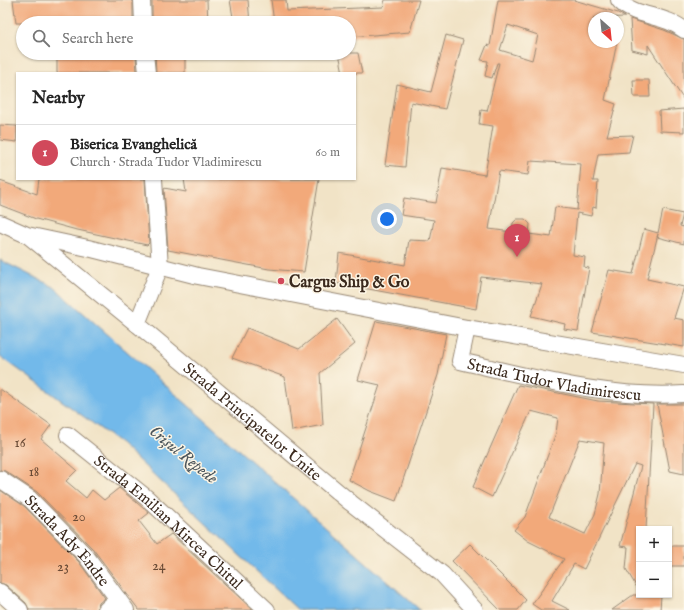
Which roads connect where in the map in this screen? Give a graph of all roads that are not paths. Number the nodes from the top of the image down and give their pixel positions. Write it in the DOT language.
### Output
graph roads {
  1 [pos="142,0"];
  2 [pos="619,0"];
  3 [pos="143,16"];
  4 [pos="684,30"];
  5 [pos="146,60"];
  6 [pos="147,72"];
  7 [pos="154,180"];
  8 [pos="0,223"];
  9 [pos="27,235"];
  10 [pos="160,267"];
  11 [pos="137,324"];
  12 [pos="467,328"];
  13 [pos="684,365"];
  14 [pos="684,394"];
  15 [pos="68,436"];
  16 [pos="0,479"];
  17 [pos="0,592"];
  18 [pos="117,606"];
  19 [pos="20,610"];
  20 [pos="268,610"];
  21 [pos="475,610"];
  1 -- 3 [label="street"];
  2 -- 4 [label="street"];
  5 -- 6 [label="street"];
  7 -- 10 [label="street"];
  8 -- 9 [label="street"];
  9 -- 10 [label="street"];
  9 -- 11 [label="street, Strada Principatelor Unite"];
  10 -- 11 [label="street"];
  10 -- 12 [label="street"];
  11 -- 21 [label="street, Strada Principatelor Unite"];
  12 -- 13 [label="street"];
  12 -- 14 [label="street, Strada Tudor Vladimirescu"];
  15 -- 20 [label="street, Strada Emilian Mircea Chitul"];
  16 -- 18 [label="street, Strada Ady Endre"];
  17 -- 19 [label="street"];
}
